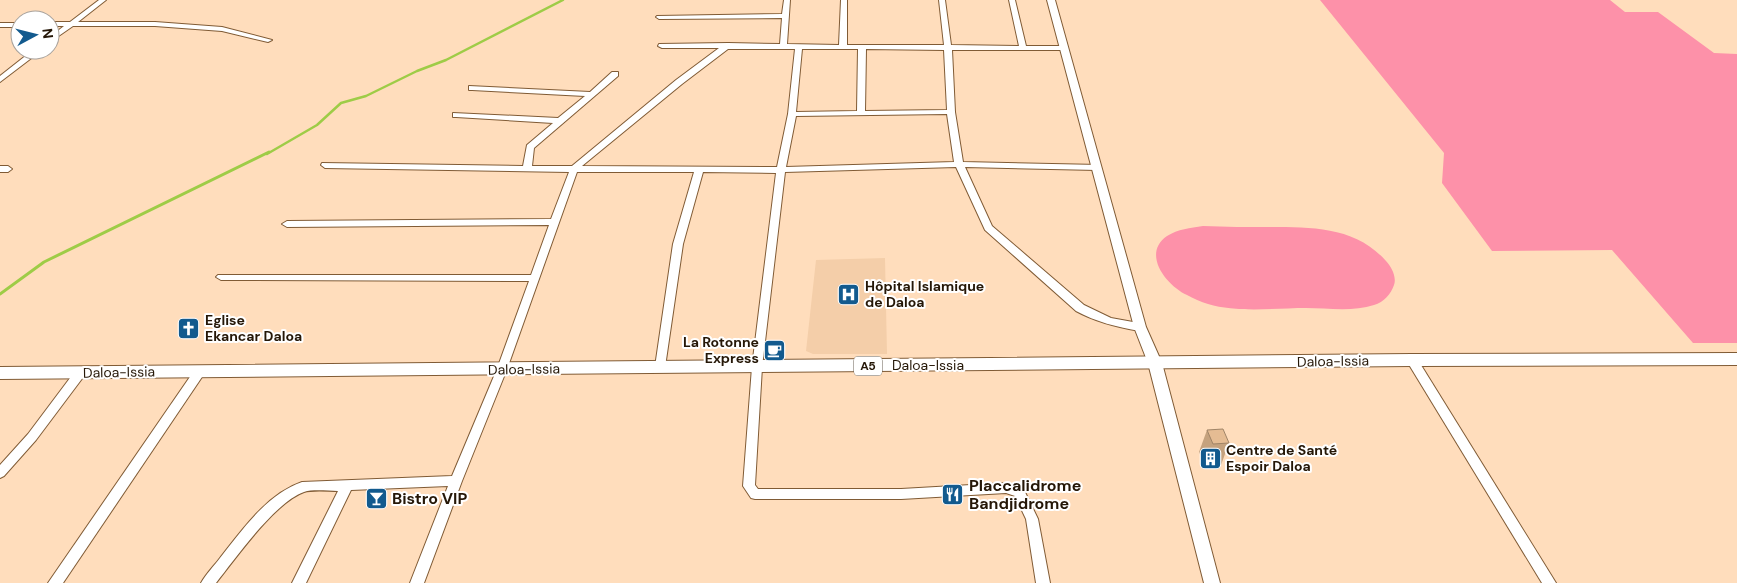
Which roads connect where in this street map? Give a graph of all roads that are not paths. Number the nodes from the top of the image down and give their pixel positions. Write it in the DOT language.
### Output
graph roads {
  1 [pos="103,0"];
  2 [pos="787,0"];
  3 [pos="844,0"];
  4 [pos="942,0"];
  5 [pos="1012,0"];
  6 [pos="1051,0"];
  7 [pos="786,16"];
  8 [pos="659,17"];
  9 [pos="60,24"];
  10 [pos="71,24"];
  11 [pos="60,32"];
  12 [pos="268,40"];
  13 [pos="728,45"];
  14 [pos="662,46"];
  15 [pos="783,46"];
  16 [pos="799,46"];
  17 [pos="844,46"];
  18 [pos="862,46"];
  19 [pos="948,47"];
  20 [pos="1023,47"];
  21 [pos="1064,48"];
  22 [pos="25,60"];
  23 [pos="615,74"];
  24 [pos="0,80"];
  25 [pos="472,88"];
  26 [pos="591,94"];
  27 [pos="861,112"];
  28 [pos="951,112"];
  29 [pos="792,114"];
  30 [pos="456,115"];
  31 [pos="560,121"];
  32 [pos="959,164"];
  33 [pos="324,165"];
  34 [pos="527,168"];
  35 [pos="1097,168"];
  36 [pos="574,169"];
  37 [pos="781,170"];
  38 [pos="700,171"];
  39 [pos="554,222"];
  40 [pos="287,224"];
  41 [pos="221,277"];
  42 [pos="535,278"];
  43 [pos="1140,327"];
  44 [pos="1737,359"];
  45 [pos="1412,360"];
  46 [pos="1155,363"];
  47 [pos="660,367"];
  48 [pos="757,367"];
  49 [pos="502,369"];
  50 [pos="200,371"];
  51 [pos="0,373"];
  52 [pos="80,373"];
  53 [pos="0,474"];
  54 [pos="456,481"];
  55 [pos="348,484"];
  56 [pos="55,583"];
  57 [pos="208,583"];
  58 [pos="299,583"];
  59 [pos="417,583"];
  60 [pos="1043,583"];
  61 [pos="1212,583"];
  62 [pos="1549,583"];
  1 -- 10 [label="street"];
  2 -- 7 [label="street"];
  3 -- 17 [label="street"];
  4 -- 19 [label="street"];
  5 -- 20 [label="street"];
  6 -- 21 [label="street"];
  7 -- 8 [label="street"];
  7 -- 15 [label="street"];
  9 -- 10 [label="street"];
  10 -- 11 [label="street"];
  10 -- 12 [label="street"];
  13 -- 14 [label="street"];
  13 -- 15 [label="street"];
  13 -- 36 [label="street"];
  15 -- 16 [label="street"];
  16 -- 17 [label="street"];
  16 -- 29 [label="street"];
  17 -- 18 [label="street"];
  18 -- 19 [label="street"];
  18 -- 27 [label="street"];
  19 -- 20 [label="street"];
  19 -- 28 [label="street"];
  20 -- 21 [label="street"];
  21 -- 35 [label="street"];
  22 -- 24 [label="street"];
  23 -- 26 [label="street"];
  25 -- 26 [label="street"];
  26 -- 31 [label="street"];
  27 -- 28 [label="street"];
  27 -- 29 [label="street"];
  28 -- 32 [label="street"];
  29 -- 37 [label="street"];
  30 -- 31 [label="street"];
  31 -- 34 [label="street"];
  32 -- 35 [label="street"];
  32 -- 37 [label="street"];
  32 -- 43 [label="street"];
  33 -- 34 [label="street"];
  34 -- 36 [label="street"];
  35 -- 43 [label="street"];
  36 -- 38 [label="street"];
  36 -- 39 [label="street"];
  37 -- 38 [label="street"];
  37 -- 48 [label="street"];
  38 -- 47 [label="street"];
  39 -- 40 [label="street"];
  39 -- 42 [label="street"];
  41 -- 42 [label="street"];
  42 -- 49 [label="street"];
  43 -- 46 [label="street"];
  44 -- 45 [label="main road, Daloa-Issia / A5"];
  45 -- 46 [label="main road, Daloa-Issia / A5"];
  45 -- 62 [label="street"];
  46 -- 48 [label="main road, Daloa-Issia / A5"];
  46 -- 61 [label="street"];
  47 -- 48 [label="main road, Daloa-Issia / A5"];
  47 -- 49 [label="main road, Daloa-Issia / A5"];
  48 -- 60 [label="street"];
  49 -- 50 [label="main road, Daloa-Issia / A5"];
  49 -- 54 [label="street"];
  50 -- 52 [label="main road, Daloa-Issia / A5"];
  50 -- 56 [label="street"];
  51 -- 52 [label="main road, Daloa-Issia / A5"];
  52 -- 53 [label="street"];
  54 -- 55 [label="street"];
  54 -- 59 [label="street"];
  55 -- 57 [label="street"];
  55 -- 58 [label="street"];
}
